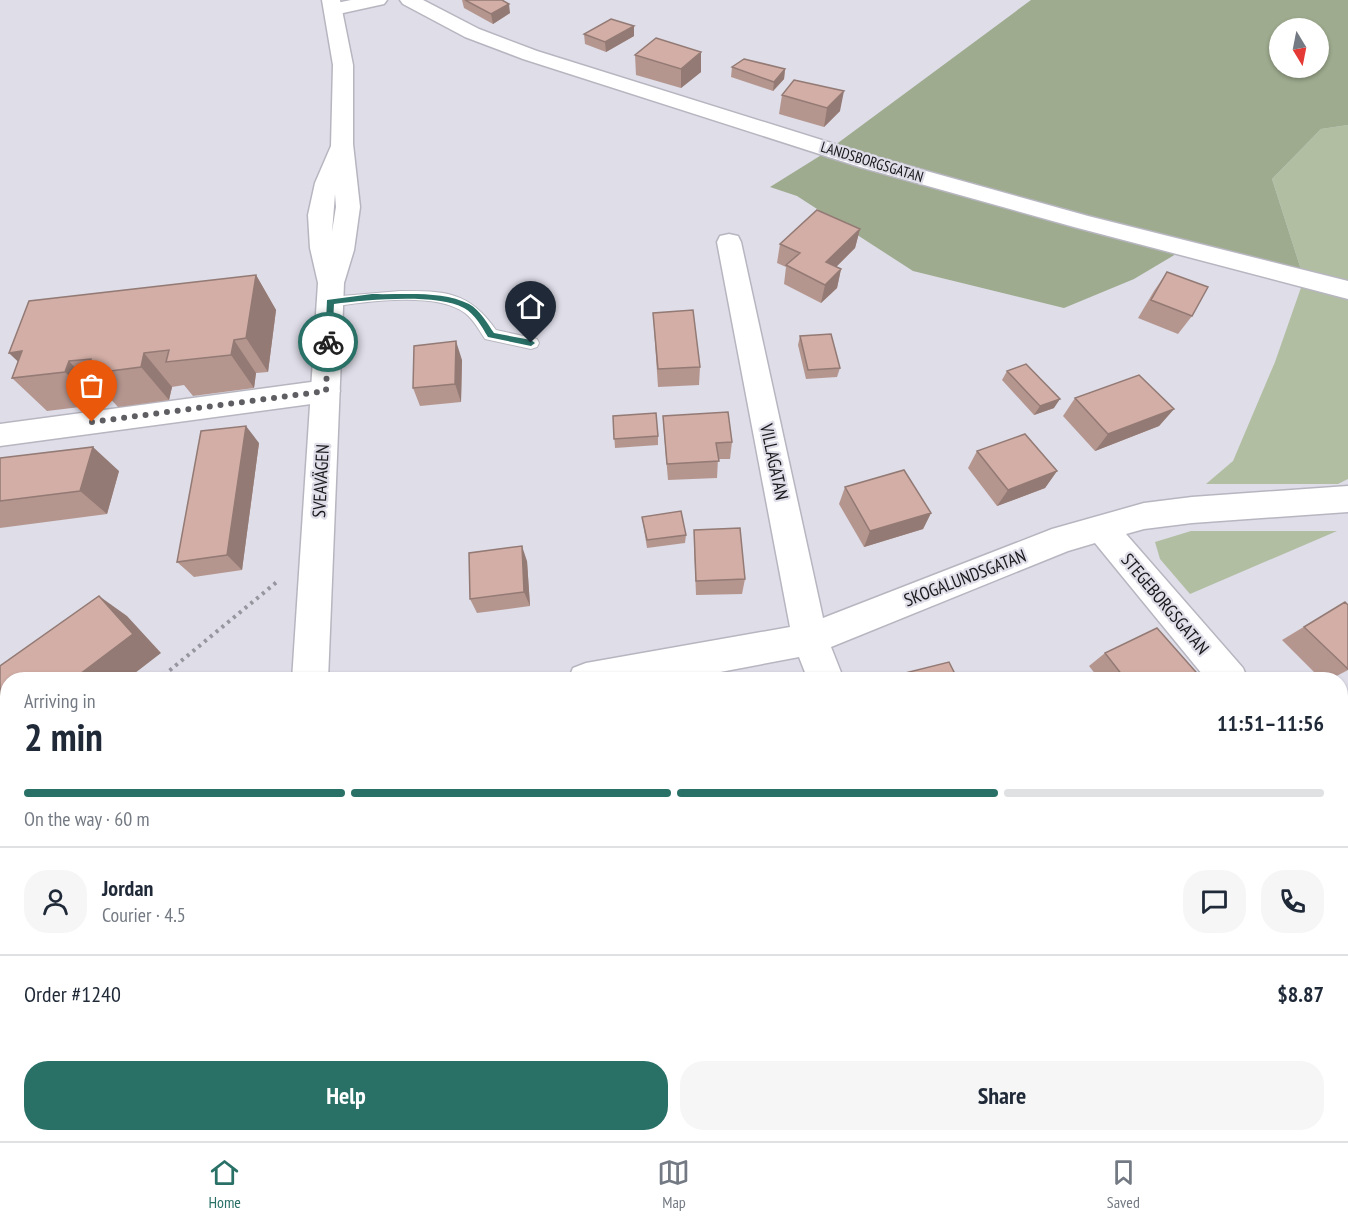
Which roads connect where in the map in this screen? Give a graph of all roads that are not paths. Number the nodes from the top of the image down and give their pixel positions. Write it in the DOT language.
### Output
graph roads {
  1 [pos="378,0"];
  2 [pos="409,0"];
  3 [pos="333,5"];
  4 [pos="729,242"];
  5 [pos="1348,291"];
  6 [pos="330,292"];
  7 [pos="531,343"];
  8 [pos="326,391"];
  9 [pos="0,435"];
  10 [pos="1348,500"];
  11 [pos="1101,528"];
  12 [pos="810,639"];
  13 [pos="310,672"];
  14 [pos="630,672"];
  15 [pos="823,672"];
  16 [pos="1223,672"];
  1 -- 3 [label="street"];
  2 -- 5 [label="street, LANDSBORGSGATAN"];
  3 -- 6 [label="street, SVEAVÄGEN"];
  4 -- 12 [label="street, VILLAGATAN"];
  6 -- 7 [label="lane"];
  6 -- 8 [label="street, SVEAVÄGEN"];
  8 -- 9 [label="street"];
  8 -- 13 [label="street, SVEAVÄGEN"];
  10 -- 11 [label="street, SKOGALUNDSGATAN"];
  11 -- 12 [label="street, SKOGALUNDSGATAN"];
  11 -- 16 [label="street, STEGEBORGSGATAN"];
  12 -- 14 [label="street, SKOGALUNDSGATAN"];
  12 -- 15 [label="street, VILLAGATAN"];
}
